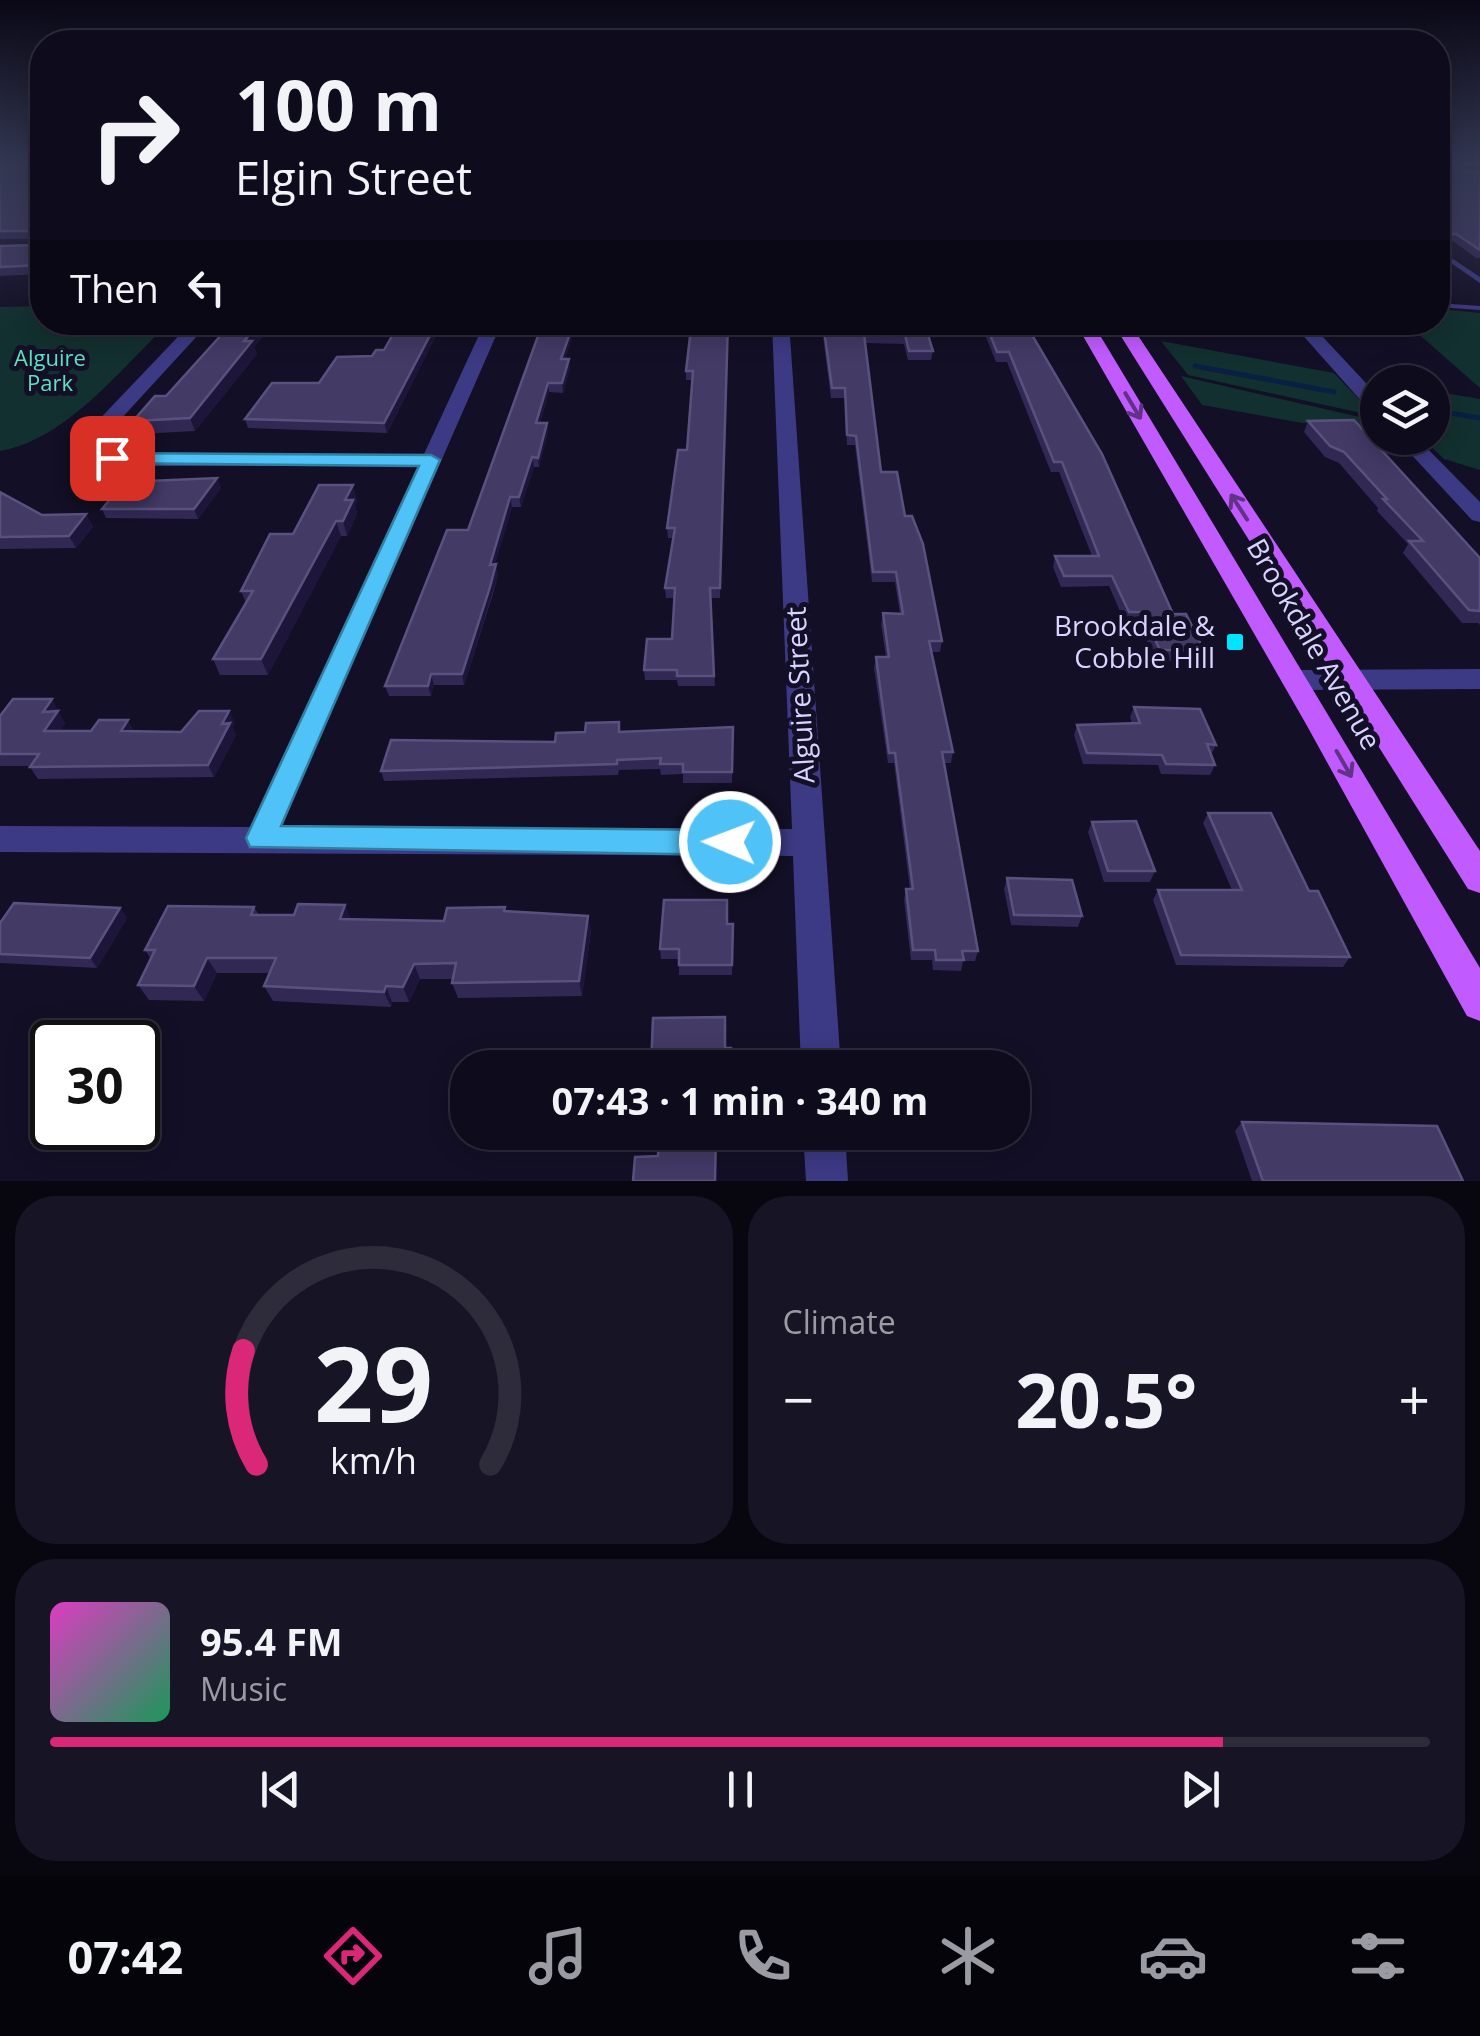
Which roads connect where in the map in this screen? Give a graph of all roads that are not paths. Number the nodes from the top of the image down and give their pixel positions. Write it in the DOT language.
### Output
graph roads {
  1 [pos="1450,260"];
  2 [pos="1480,282"];
  3 [pos="1450,306"];
  4 [pos="1480,308"];
  5 [pos="190,335"];
  6 [pos="488,335"];
  7 [pos="781,335"];
  8 [pos="1091,335"];
  9 [pos="1128,335"];
  10 [pos="1311,335"];
  11 [pos="1360,388"];
  12 [pos="1422,455"];
  13 [pos="431,460"];
  14 [pos="1480,516"];
  15 [pos="1350,677"];
  16 [pos="1480,679"];
  17 [pos="1295,680"];
  18 [pos="260,838"];
  19 [pos="0,840"];
  20 [pos="808,843"];
  21 [pos="1480,880"];
  22 [pos="1480,1003"];
  23 [pos="819,1050"];
  24 [pos="825,1150"];
  25 [pos="827,1181"];
  1 -- 2 [label="lane"];
  3 -- 4 [label="lane"];
  5 -- 13 [label="street"];
  6 -- 13 [label="street"];
  7 -- 20 [label="street, Alguire Street"];
  8 -- 17 [label="main road, Brookdale Avenue, one-way"];
  15 -- 9 [label="main road, Brookdale Avenue, one-way"];
  10 -- 11 [label="street"];
  12 -- 14 [label="street"];
  13 -- 18 [label="street"];
  15 -- 16 [label="street"];
  15 -- 17 [label="street"];
  15 -- 21 [label="main road, Brookdale Avenue"];
  17 -- 22 [label="main road, Brookdale Avenue, one-way"];
  18 -- 19 [label="street"];
  18 -- 20 [label="street"];
  20 -- 23 [label="street, Alguire Street"];
  24 -- 25 [label="street"];
}
